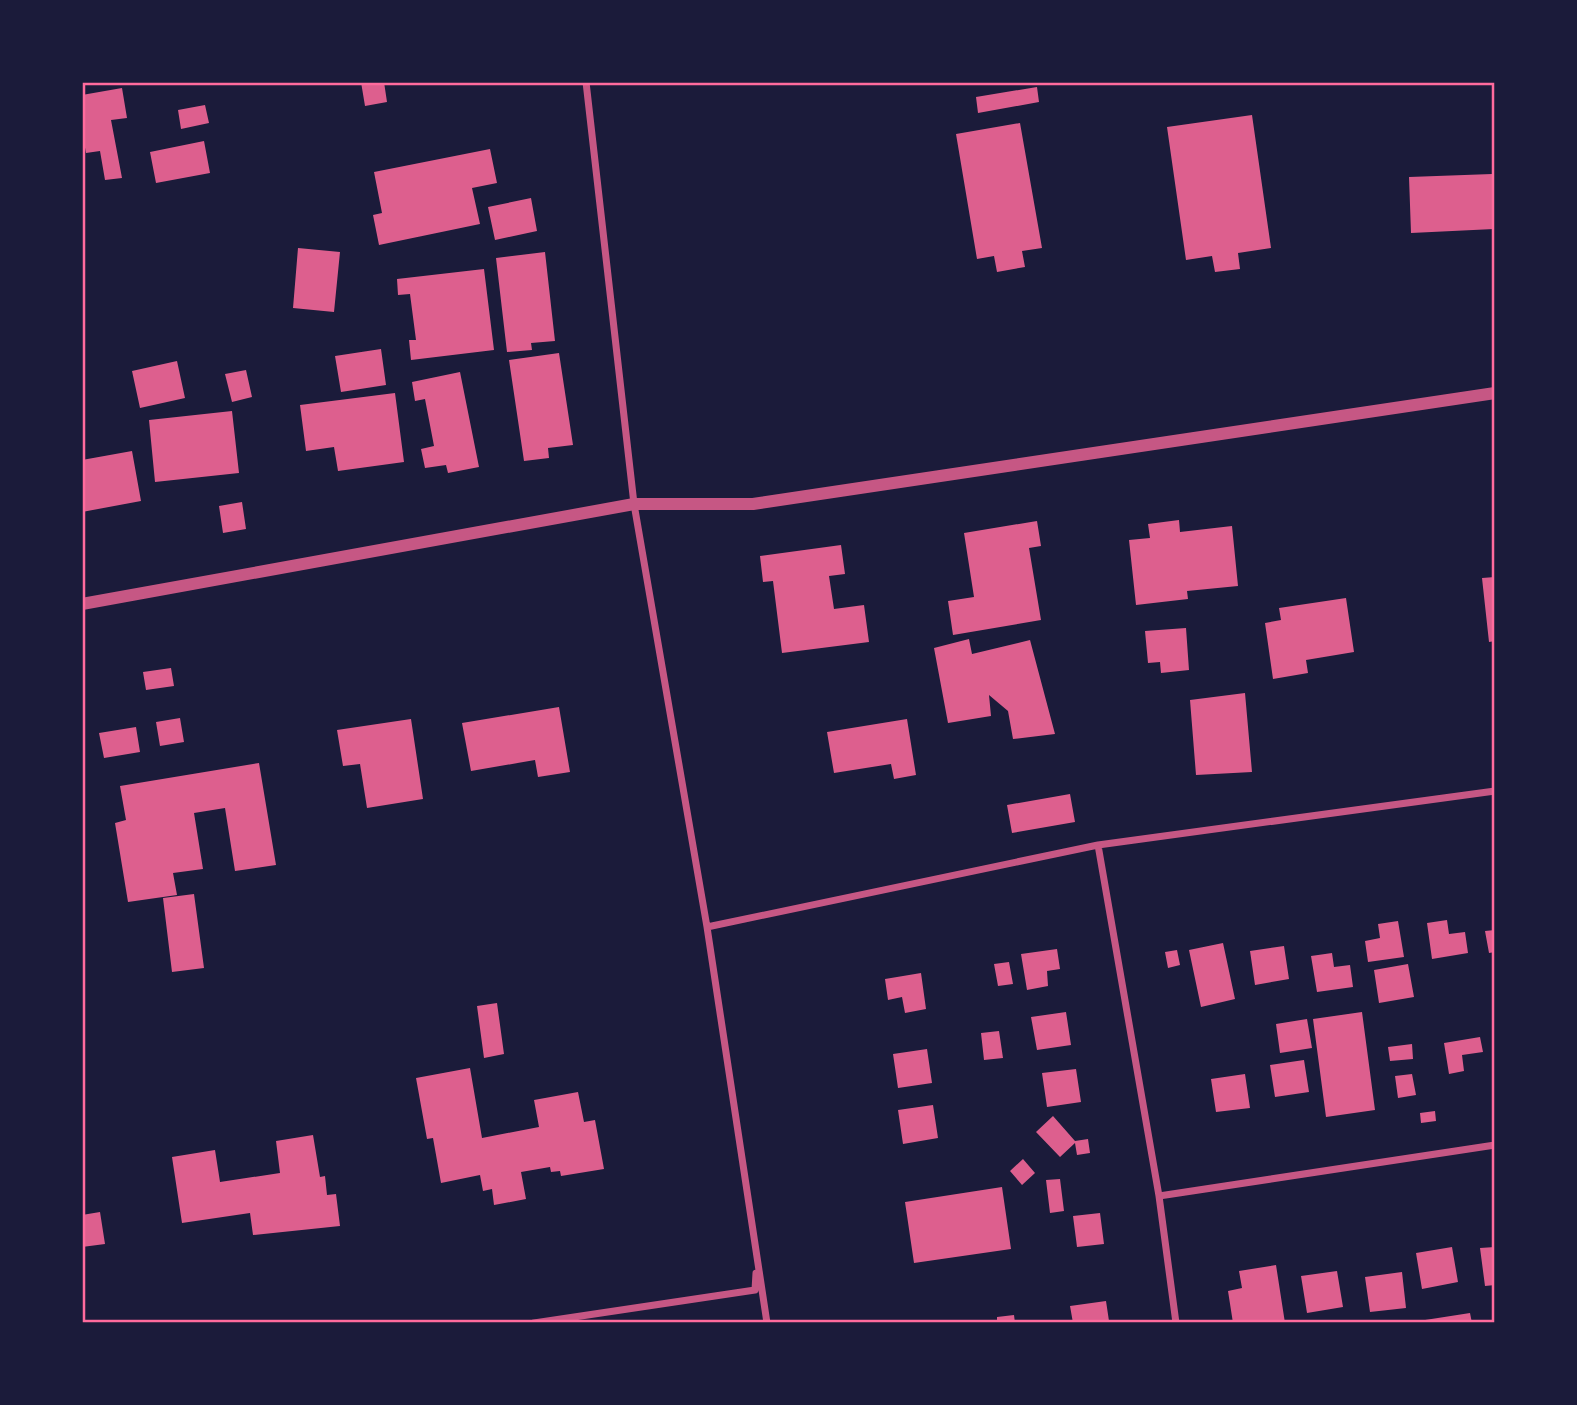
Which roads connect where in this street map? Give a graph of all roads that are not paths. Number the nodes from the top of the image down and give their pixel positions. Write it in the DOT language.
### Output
graph roads {
  1 [pos="586,82"];
  2 [pos="1495,393"];
  3 [pos="634,504"];
  4 [pos="82,604"];
  5 [pos="1495,791"];
  6 [pos="1098,845"];
  7 [pos="707,927"];
  8 [pos="1495,1145"];
  9 [pos="1159,1196"];
  10 [pos="756,1258"];
  11 [pos="534,1323"];
  12 [pos="767,1323"];
  13 [pos="1176,1323"];
  1 -- 3 [label="street"];
  2 -- 3 [label="street"];
  3 -- 4 [label="street"];
  3 -- 7 [label="street"];
  5 -- 6 [label="street"];
  6 -- 7 [label="street"];
  6 -- 9 [label="street"];
  7 -- 10 [label="street"];
  8 -- 9 [label="street"];
  9 -- 13 [label="street"];
  10 -- 11 [label="street"];
  10 -- 12 [label="street"];
}
